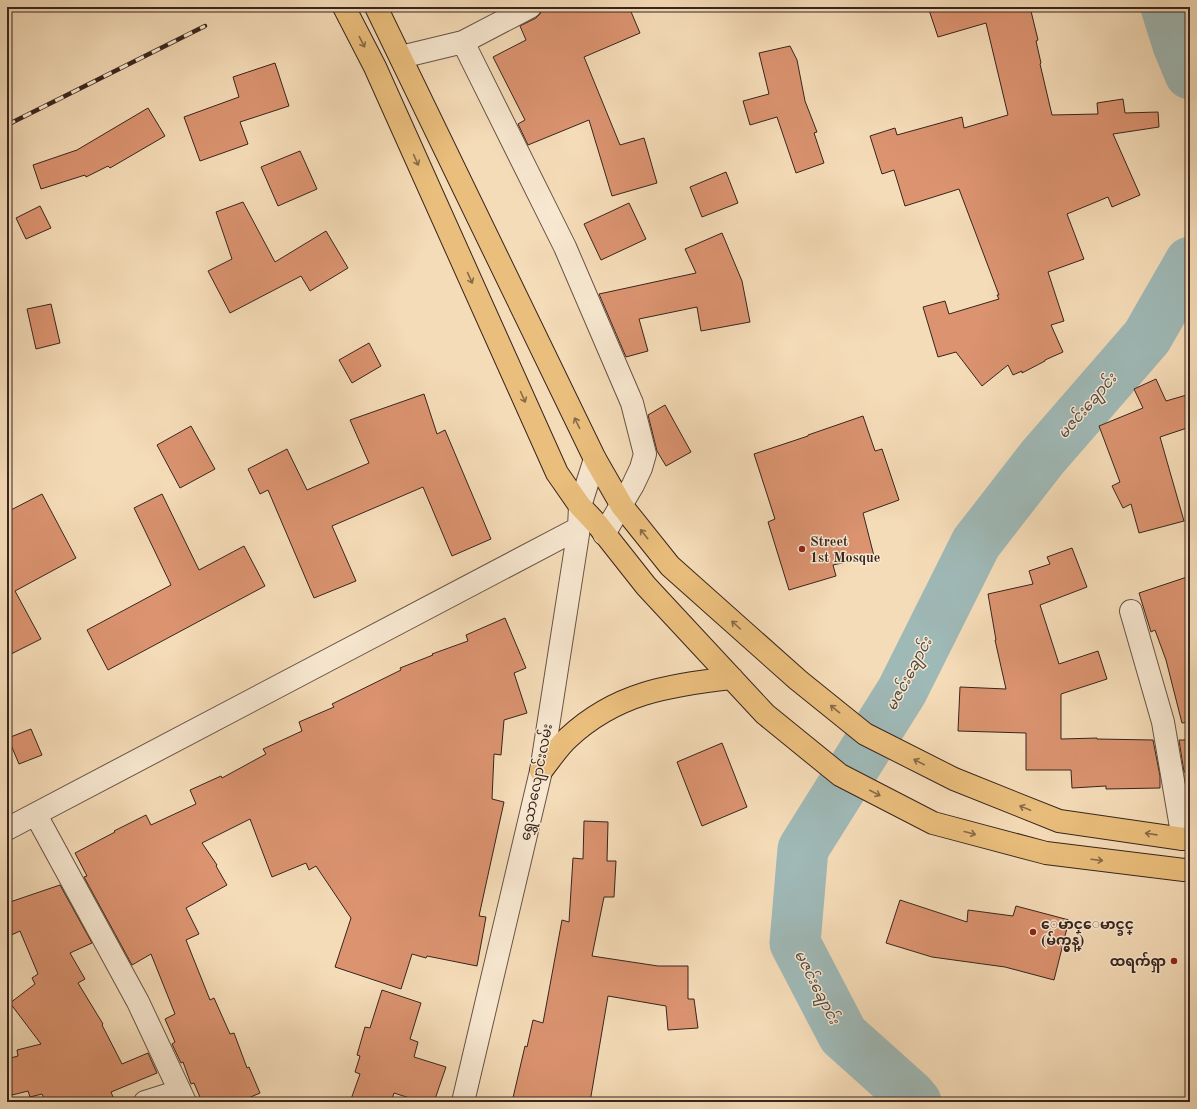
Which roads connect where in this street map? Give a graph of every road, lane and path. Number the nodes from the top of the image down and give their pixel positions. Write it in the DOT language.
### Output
graph roads {
  1 [pos="344,7"];
  2 [pos="376,7"];
  3 [pos="530,7"];
  4 [pos="463,42"];
  5 [pos="401,57"];
  6 [pos="595,459"];
  7 [pos="580,506"];
  8 [pos="622,506"];
  9 [pos="579,528"];
  10 [pos="604,534"];
  11 [pos="1131,612"];
  12 [pos="732,678"];
  13 [pos="541,771"];
  14 [pos="36,815"];
  15 [pos="7,829"];
  16 [pos="1187,838"];
  17 [pos="1190,869"];
  18 [pos="183,1096"];
  19 [pos="145,1102"];
  20 [pos="463,1102"];
  1 -- 7 [label="highway, one-way"];
  2 -- 5 [label="highway"];
  3 -- 4 [label="street"];
  4 -- 5 [label="street"];
  4 -- 8 [label="street"];
  6 -- 5 [label="highway, one-way"];
  6 -- 7 [label="street, ရွှေသာလျောင်းလမ်း"];
  6 -- 8 [label="highway"];
  7 -- 9 [label="street, ရွှေသာလျောင်းလမ်း"];
  7 -- 10 [label="highway"];
  8 -- 10 [label="street"];
  16 -- 8 [label="highway, one-way"];
  9 -- 13 [label="street, ရွှေသာလျောင်းလမ်း"];
  9 -- 14 [label="street"];
  10 -- 12 [label="highway"];
  11 -- 16 [label="street"];
  12 -- 13 [label="highway"];
  12 -- 17 [label="highway, one-way"];
  13 -- 20 [label="street, ရွှေသာလျောင်းလမ်း"];
  14 -- 15 [label="street"];
  14 -- 18 [label="street"];
  18 -- 19 [label="street"];
}
